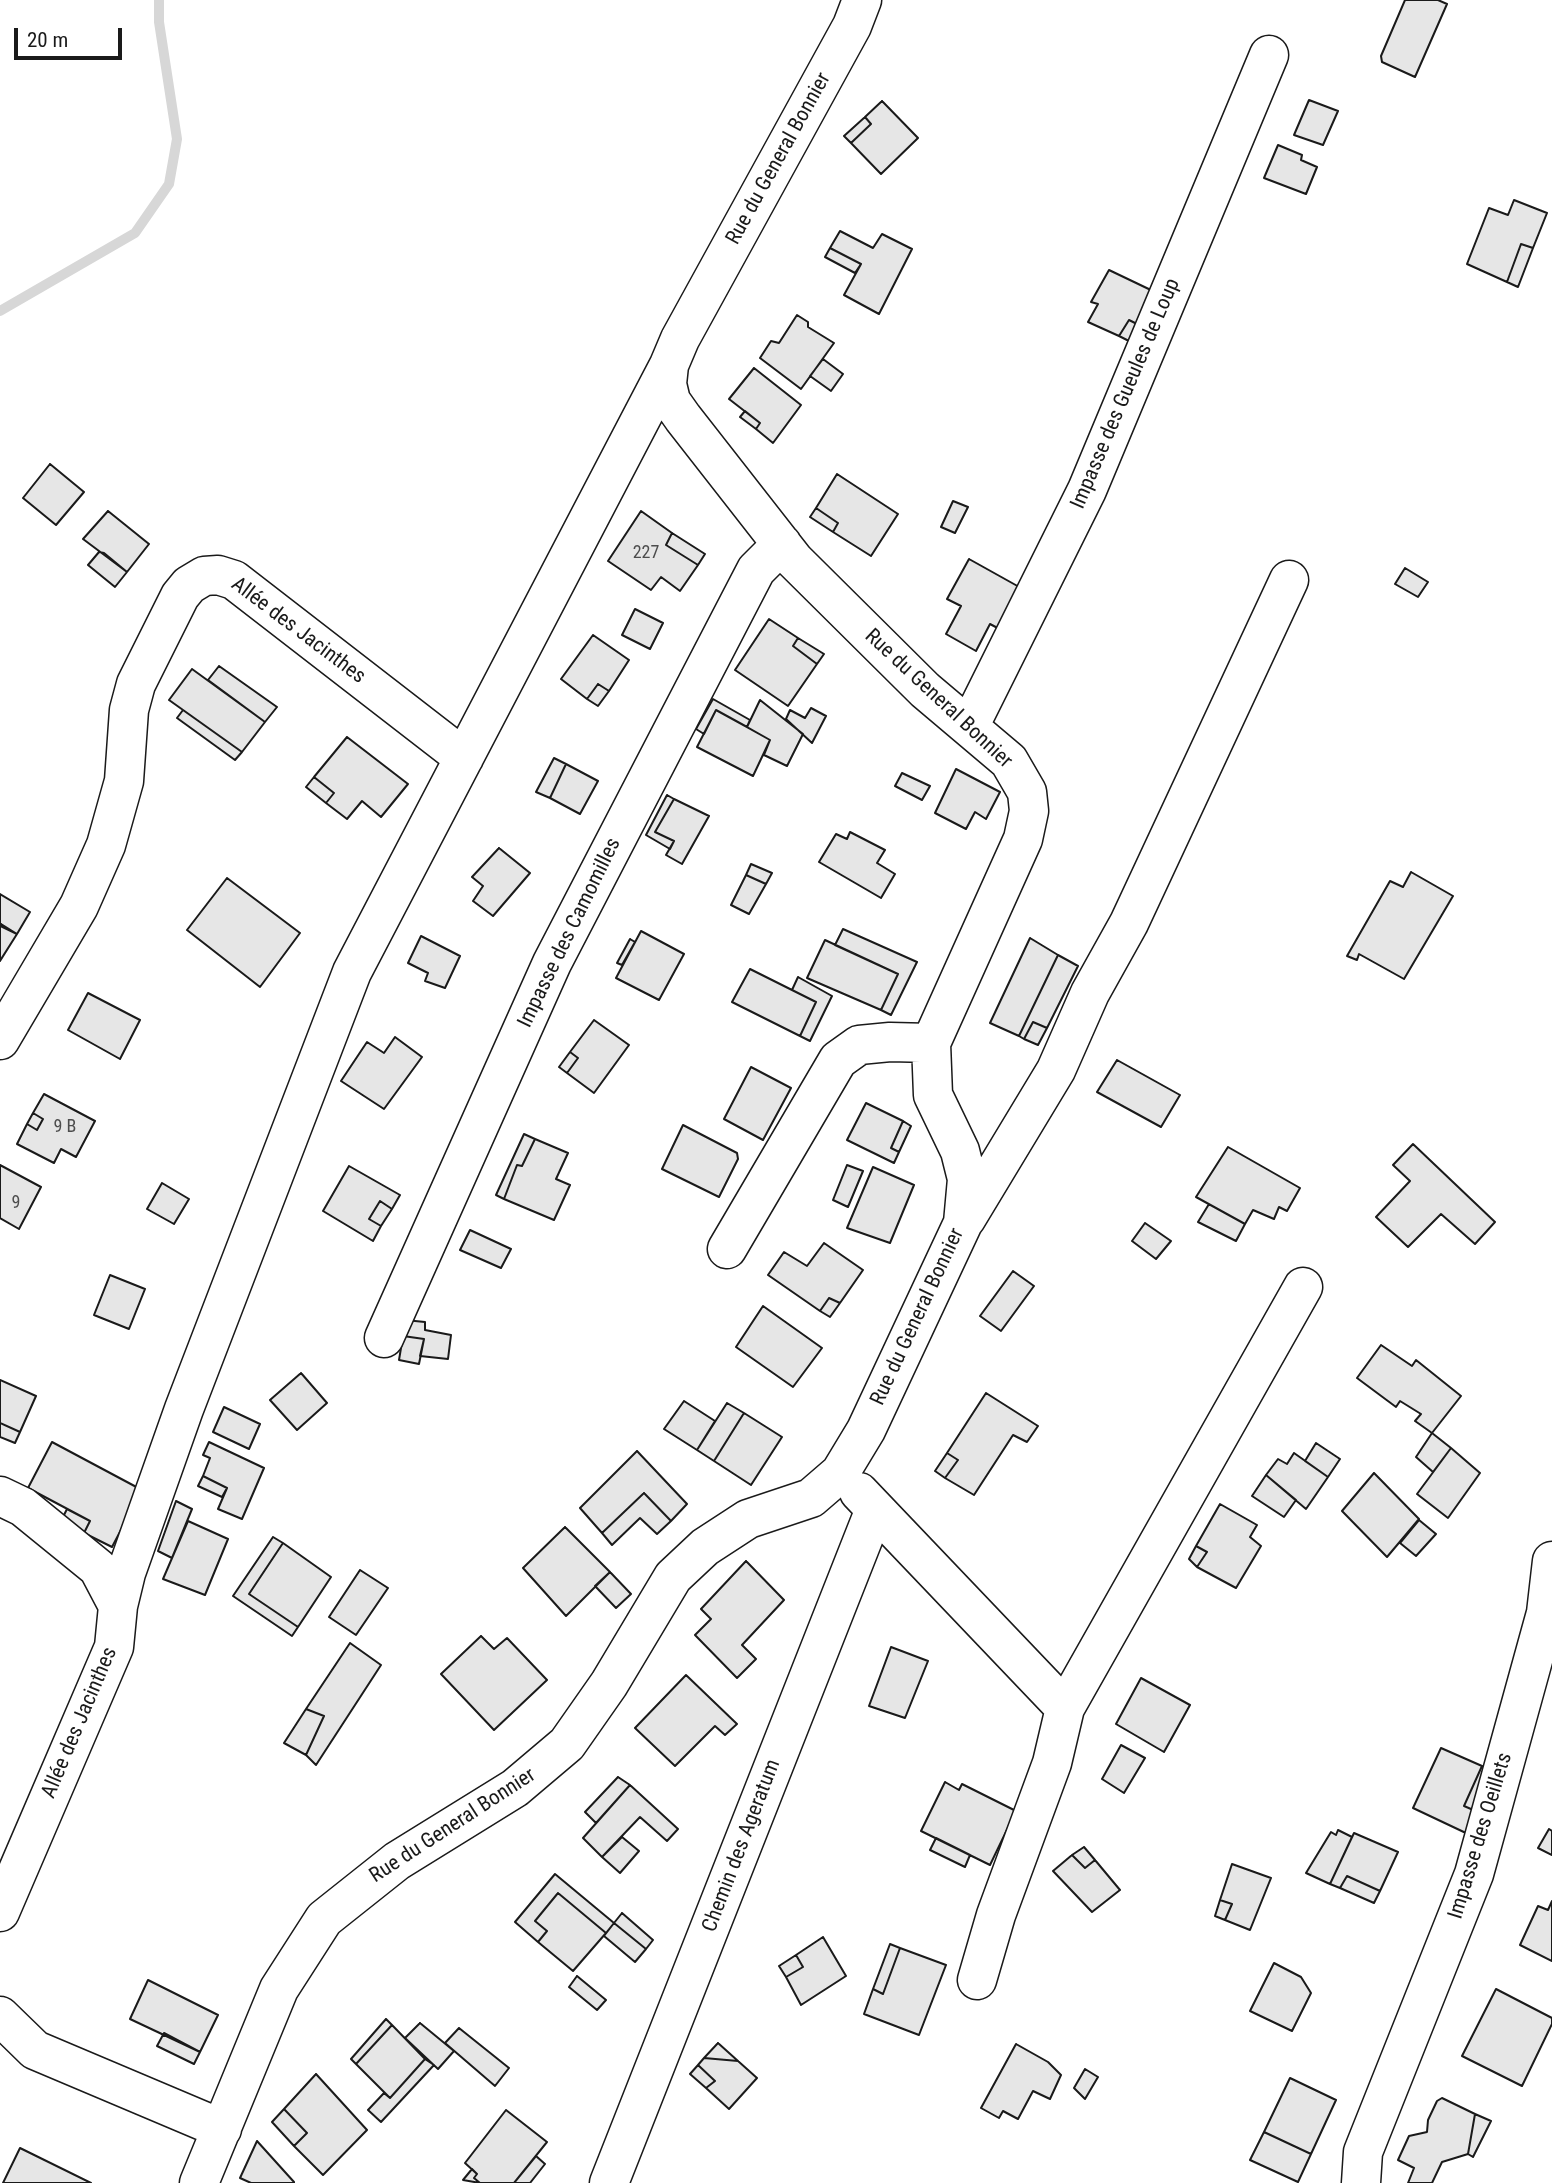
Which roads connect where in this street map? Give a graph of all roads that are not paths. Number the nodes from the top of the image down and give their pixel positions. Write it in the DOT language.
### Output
graph roads {
  1 [pos="862,0"];
  2 [pos="1269,55"];
  3 [pos="670,365"];
  4 [pos="782,544"];
  5 [pos="1289,579"];
  6 [pos="969,727"];
  7 [pos="464,758"];
  8 [pos="0,1040"];
  9 [pos="931,1044"];
  10 [pos="963,1223"];
  11 [pos="727,1249"];
  12 [pos="1303,1287"];
  13 [pos="384,1338"];
  14 [pos="840,1473"];
  15 [pos="0,1496"];
  16 [pos="875,1509"];
  17 [pos="1552,1561"];
  18 [pos="118,1606"];
  19 [pos="1065,1708"];
  20 [pos="0,1912"];
  21 [pos="977,1980"];
  22 [pos="0,2015"];
  23 [pos="222,2129"];
  24 [pos="199,2183"];
  25 [pos="610,2183"];
  26 [pos="1361,2183"];
  1 -- 3 [label="street, Rue du General Bonnier"];
  2 -- 6 [label="street, Impasse des Gueules de Loup"];
  3 -- 4 [label="street, Rue du General Bonnier"];
  3 -- 7 [label="street"];
  4 -- 6 [label="street, Rue du General Bonnier"];
  4 -- 13 [label="street, Impasse des Camomilles"];
  5 -- 10 [label="street"];
  6 -- 9 [label="street, Rue du General Bonnier"];
  7 -- 8 [label="street, Allée des Jacinthes"];
  7 -- 18 [label="street, Allée des Jacinthes"];
  9 -- 10 [label="street, Rue du General Bonnier"];
  9 -- 11 [label="street"];
  10 -- 14 [label="street, Rue du General Bonnier"];
  12 -- 19 [label="street"];
  14 -- 16 [label="street"];
  14 -- 23 [label="street, Rue du General Bonnier"];
  15 -- 18 [label="street"];
  16 -- 19 [label="street"];
  16 -- 25 [label="street, Chemin des Ageratum"];
  17 -- 26 [label="street, Impasse des Oeillets"];
  18 -- 20 [label="street, Allée des Jacinthes"];
  19 -- 21 [label="street"];
  22 -- 23 [label="street"];
  23 -- 24 [label="street, Rue du General Bonnier"];
}
